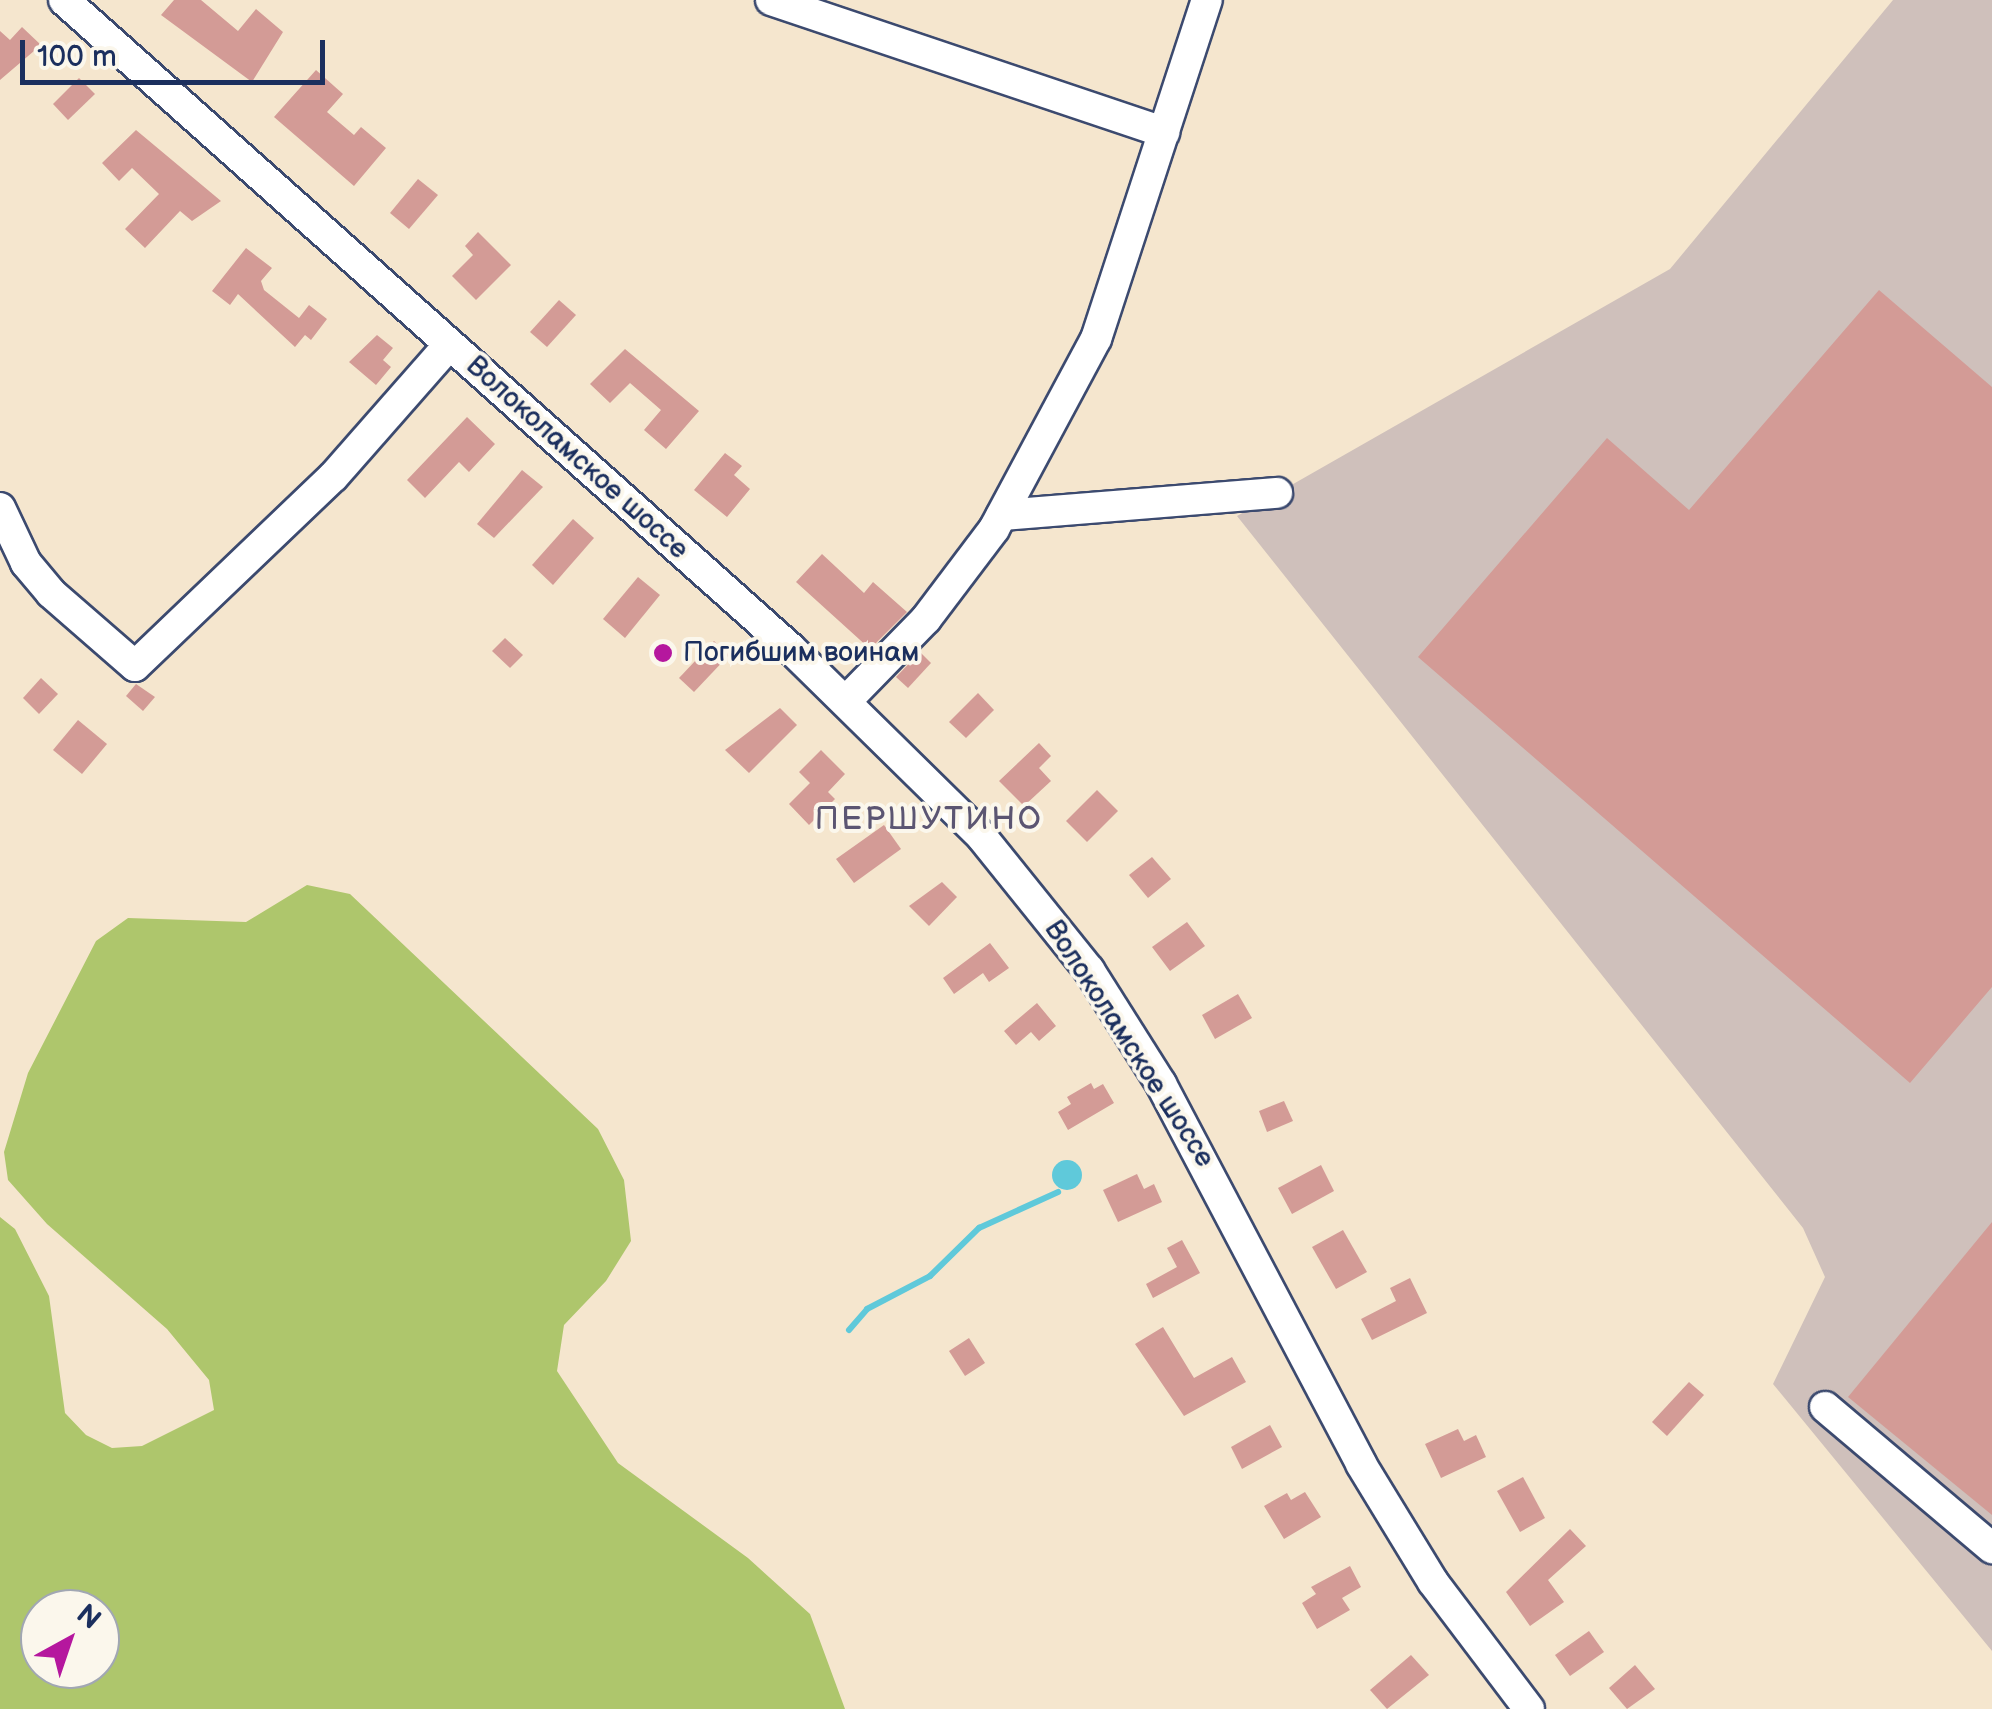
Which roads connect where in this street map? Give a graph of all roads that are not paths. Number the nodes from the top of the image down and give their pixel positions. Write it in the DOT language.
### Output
graph roads {
  1 [pos="64,0"];
  2 [pos="770,0"];
  3 [pos="1207,0"];
  4 [pos="1164,132"];
  5 [pos="450,345"];
  6 [pos="1277,493"];
  7 [pos="0,508"];
  8 [pos="1002,514"];
  9 [pos="846,700"];
  10 [pos="1825,1407"];
  11 [pos="1992,1548"];
  12 [pos="1530,1709"];
  1 -- 5 [label="street, Волоколамское шоссе"];
  2 -- 4 [label="street"];
  3 -- 4 [label="street"];
  4 -- 8 [label="street"];
  5 -- 7 [label="street"];
  5 -- 9 [label="street, Волоколамское шоссе"];
  6 -- 8 [label="street"];
  8 -- 9 [label="street"];
  9 -- 12 [label="street, Волоколамское шоссе"];
  10 -- 11 [label="street"];
}
